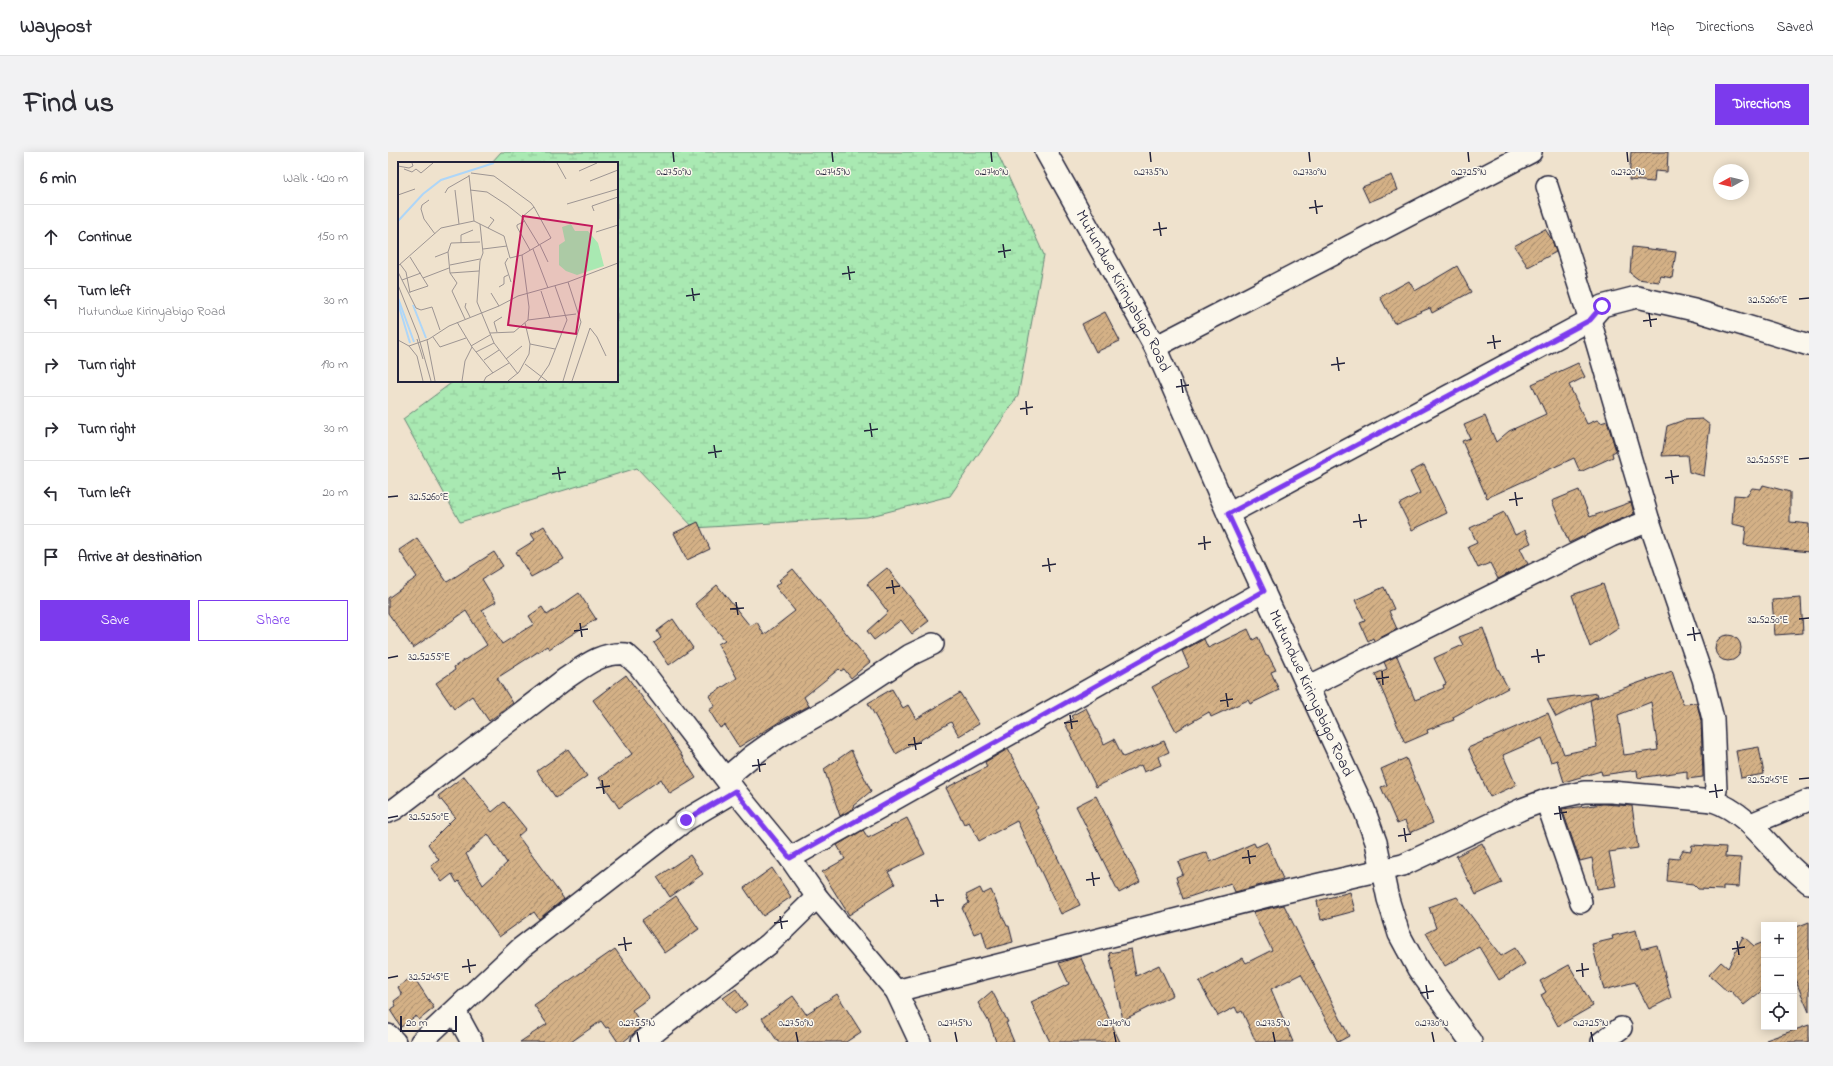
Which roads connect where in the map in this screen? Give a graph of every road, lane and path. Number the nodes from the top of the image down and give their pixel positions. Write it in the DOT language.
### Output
graph roads {
  1 [pos="1046,152"];
  2 [pos="1531,152"];
  3 [pos="1547,186"];
  4 [pos="1590,320"];
  5 [pos="1809,345"];
  6 [pos="1155,347"];
  7 [pos="1228,514"];
  8 [pos="1649,521"];
  9 [pos="1264,591"];
  10 [pos="932,644"];
  11 [pos="1308,687"];
  12 [pos="730,785"];
  13 [pos="1546,800"];
  14 [pos="1809,800"];
  15 [pos="1713,801"];
  16 [pos="388,812"];
  17 [pos="1750,824"];
  18 [pos="790,858"];
  19 [pos="1382,870"];
  20 [pos="1809,883"];
  21 [pos="817,898"];
  22 [pos="1581,902"];
  23 [pos="896,991"];
  24 [pos="455,1011"];
  25 [pos="1621,1028"];
  26 [pos="388,1035"];
  27 [pos="395,1042"];
  28 [pos="421,1042"];
  29 [pos="472,1042"];
  30 [pos="642,1042"];
  31 [pos="920,1042"];
  32 [pos="1471,1042"];
  33 [pos="1602,1042"];
  1 -- 6 [label="street, Mutundwe Kirinyabigo Road"];
  2 -- 6 [label="street"];
  3 -- 4 [label="street"];
  4 -- 5 [label="street"];
  4 -- 7 [label="street"];
  4 -- 8 [label="street"];
  6 -- 7 [label="street, Mutundwe Kirinyabigo Road"];
  7 -- 9 [label="street, Mutundwe Kirinyabigo Road"];
  8 -- 11 [label="street"];
  8 -- 15 [label="street"];
  9 -- 11 [label="street, Mutundwe Kirinyabigo Road"];
  9 -- 18 [label="street"];
  10 -- 12 [label="street"];
  11 -- 19 [label="street, Mutundwe Kirinyabigo Road"];
  12 -- 16 [label="street"];
  12 -- 18 [label="street"];
  12 -- 24 [label="street"];
  13 -- 15 [label="street"];
  13 -- 19 [label="street"];
  13 -- 22 [label="street"];
  14 -- 17 [label="street"];
  15 -- 17 [label="street"];
  17 -- 20 [label="street"];
  18 -- 21 [label="street"];
  19 -- 23 [label="street"];
  19 -- 32 [label="street, Mutundwe Kirinyabigo Road"];
  21 -- 23 [label="street"];
  21 -- 30 [label="street"];
  23 -- 31 [label="street"];
  24 -- 28 [label="street"];
  24 -- 29 [label="street"];
  25 -- 33 [label="street"];
  26 -- 27 [label="street"];
}
